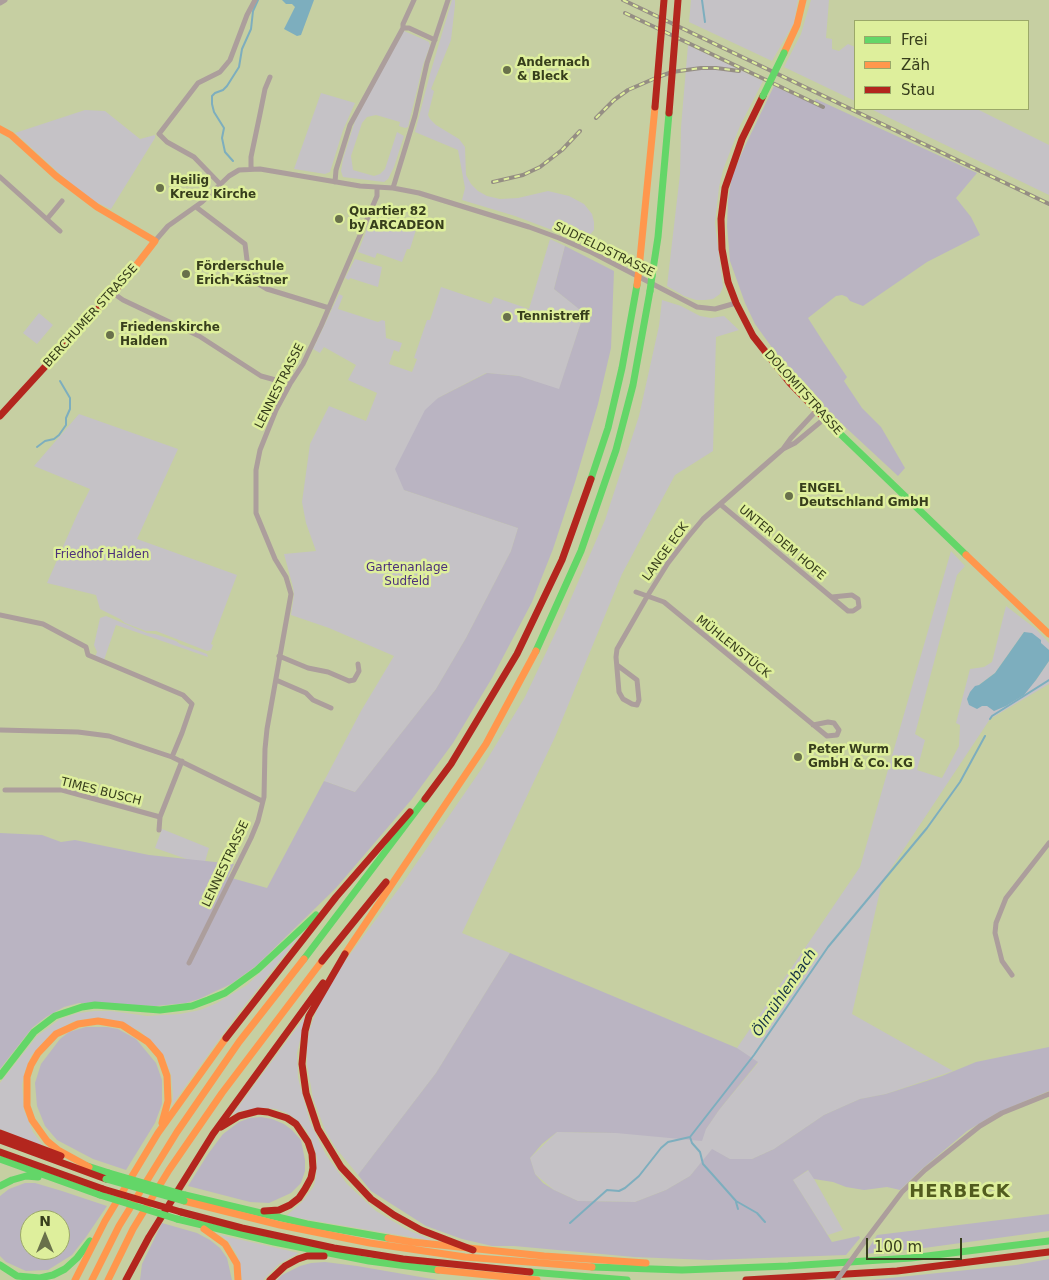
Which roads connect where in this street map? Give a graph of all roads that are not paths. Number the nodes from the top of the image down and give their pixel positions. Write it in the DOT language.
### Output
graph roads {
  1 [pos="5,0"];
  2 [pos="255,0"];
  3 [pos="414,0"];
  4 [pos="448,0"];
  5 [pos="664,0"];
  6 [pos="678,0"];
  7 [pos="803,0"];
  8 [pos="0,3"];
  9 [pos="403,28"];
  10 [pos="435,40"];
  11 [pos="270,77"];
  12 [pos="0,130"];
  13 [pos="251,169"];
  14 [pos="0,177"];
  15 [pos="335,182"];
  16 [pos="220,184"];
  17 [pos="377,188"];
  18 [pos="393,188"];
  19 [pos="432,197"];
  20 [pos="62,201"];
  21 [pos="196,207"];
  22 [pos="47,220"];
  23 [pos="60,231"];
  24 [pos="155,241"];
  25 [pos="113,293"];
  26 [pos="736,303"];
  27 [pos="329,308"];
  28 [pos="290,384"];
  29 [pos="816,411"];
  30 [pos="0,416"];
  31 [pos="824,420"];
  32 [pos="783,449"];
  33 [pos="720,504"];
  34 [pos="636,592"];
  35 [pos="648,595"];
  36 [pos="832,597"];
  37 [pos="0,615"];
  38 [pos="1049,634"];
  39 [pos="279,656"];
  40 [pos="358,664"];
  41 [pos="617,665"];
  42 [pos="276,680"];
  43 [pos="331,708"];
  44 [pos="813,725"];
  45 [pos="0,730"];
  46 [pos="172,757"];
  47 [pos="182,762"];
  48 [pos="433,788"];
  49 [pos="6,790"];
  50 [pos="262,801"];
  51 [pos="160,817"];
  52 [pos="159,830"];
  53 [pos="418,842"];
  54 [pos="1049,844"];
  55 [pos="336,897"];
  56 [pos="339,962"];
  57 [pos="189,963"];
  58 [pos="1012,975"];
  59 [pos="0,1076"];
  60 [pos="1049,1094"];
  61 [pos="0,1133"];
  62 [pos="158,1133"];
  63 [pos="213,1134"];
  64 [pos="0,1140"];
  65 [pos="0,1152"];
  66 [pos="0,1160"];
  67 [pos="89,1167"];
  68 [pos="108,1176"];
  69 [pos="0,1186"];
  70 [pos="72,1186"];
  71 [pos="102,1192"];
  72 [pos="185,1198"];
  73 [pos="211,1201"];
  74 [pos="179,1215"];
  75 [pos="105,1221"];
  76 [pos="195,1224"];
  77 [pos="1049,1241"];
  78 [pos="473,1250"];
  79 [pos="1049,1252"];
  80 [pos="137,1257"];
  81 [pos="369,1260"];
  82 [pos="0,1266"];
  83 [pos="730,1268"];
  84 [pos="75,1280"];
  85 [pos="92,1280"];
  86 [pos="108,1280"];
  87 [pos="126,1280"];
  88 [pos="134,1280"];
  89 [pos="238,1280"];
  90 [pos="270,1280"];
  91 [pos="537,1280"];
  92 [pos="622,1280"];
  93 [pos="626,1280"];
  94 [pos="746,1280"];
  95 [pos="837,1280"];
  1 -- 8 [label="street"];
  2 -- 16 [label="street"];
  3 -- 9 [label="street"];
  4 -- 10 [label="street"];
  5 -- 48 [label="main road, bridge"];
  6 -- 53 [label="main road, bridge"];
  7 -- 26 [label="main road, DOLOMITSTRASSE, bridge"];
  9 -- 10 [label="street"];
  9 -- 15 [label="street"];
  10 -- 18 [label="street"];
  11 -- 13 [label="street"];
  12 -- 24 [label="main road"];
  13 -- 15 [label="street, BERCHUMER STRASSE"];
  13 -- 16 [label="street, BERCHUMER STRASSE"];
  14 -- 22 [label="street"];
  15 -- 17 [label="street, BERCHUMER STRASSE"];
  16 -- 21 [label="street, BERCHUMER STRASSE"];
  17 -- 18 [label="street, BERCHUMER STRASSE"];
  17 -- 27 [label="street, LENNESTRASSE"];
  18 -- 19 [label="street, BERCHUMER STRASSE"];
  19 -- 26 [label="street, SUDFELDSTRASSE"];
  20 -- 22 [label="street"];
  21 -- 24 [label="street, BERCHUMER STRASSE"];
  21 -- 27 [label="street"];
  22 -- 23 [label="street"];
  24 -- 25 [label="main road, BERCHUMER STRASSE"];
  25 -- 28 [label="street"];
  25 -- 30 [label="main road, BERCHUMER STRASSE"];
  26 -- 29 [label="main road, DOLOMITSTRASSE"];
  27 -- 28 [label="street, LENNESTRASSE"];
  28 -- 39 [label="street, LENNESTRASSE"];
  29 -- 31 [label="main road, DOLOMITSTRASSE"];
  29 -- 32 [label="street, LANGE ECK"];
  31 -- 32 [label="street, LANGE ECK"];
  31 -- 38 [label="main road, DOLOMITSTRASSE"];
  32 -- 33 [label="street, LANGE ECK"];
  33 -- 35 [label="street, LANGE ECK"];
  33 -- 36 [label="street, UNTER DEM HOFE"];
  34 -- 35 [label="street, MÜHLENSTÜCK"];
  35 -- 41 [label="street, LANGE ECK"];
  35 -- 44 [label="street, MÜHLENSTÜCK"];
  36 -- 36 [label="street, UNTER DEM HOFE"];
  37 -- 46 [label="street"];
  39 -- 40 [label="street"];
  39 -- 42 [label="street, LENNESTRASSE"];
  41 -- 41 [label="street, LANGE ECK"];
  42 -- 43 [label="street"];
  42 -- 50 [label="street, LENNESTRASSE"];
  44 -- 44 [label="street, MÜHLENSTÜCK"];
  45 -- 46 [label="street"];
  46 -- 47 [label="street"];
  47 -- 50 [label="street"];
  47 -- 51 [label="street"];
  48 -- 55 [label="main road"];
  48 -- 85 [label="main road"];
  49 -- 51 [label="street, TIMES BUSCH"];
  50 -- 57 [label="street, LENNESTRASSE"];
  51 -- 52 [label="street"];
  53 -- 56 [label="main road"];
  53 -- 86 [label="main road"];
  54 -- 58 [label="street"];
  55 -- 59 [label="main road"];
  55 -- 62 [label="main road"];
  56 -- 63 [label="main road"];
  56 -- 78 [label="main road"];
  60 -- 95 [label="street, bridge"];
  61 -- 67 [label="main road"];
  62 -- 67 [label="main road"];
  62 -- 75 [label="main road"];
  63 -- 73 [label="main road"];
  63 -- 80 [label="main road"];
  64 -- 68 [label="main road"];
  65 -- 71 [label="main road"];
  66 -- 70 [label="main road"];
  67 -- 68 [label="main road"];
  68 -- 72 [label="main road, bridge"];
  69 -- 70 [label="main road"];
  70 -- 71 [label="main road"];
  71 -- 74 [label="main road, bridge"];
  72 -- 73 [label="main road"];
  72 -- 83 [label="main road"];
  73 -- 78 [label="main road"];
  74 -- 76 [label="main road"];
  74 -- 93 [label="main road"];
  75 -- 82 [label="main road"];
  75 -- 84 [label="main road"];
  76 -- 81 [label="main road"];
  76 -- 89 [label="main road"];
  77 -- 83 [label="main road"];
  78 -- 83 [label="main road"];
  79 -- 94 [label="main road"];
  80 -- 87 [label="main road"];
  80 -- 88 [label="main road"];
  81 -- 90 [label="main road"];
  81 -- 91 [label="main road"];
  92 -- 93 [label="main road"];
}
